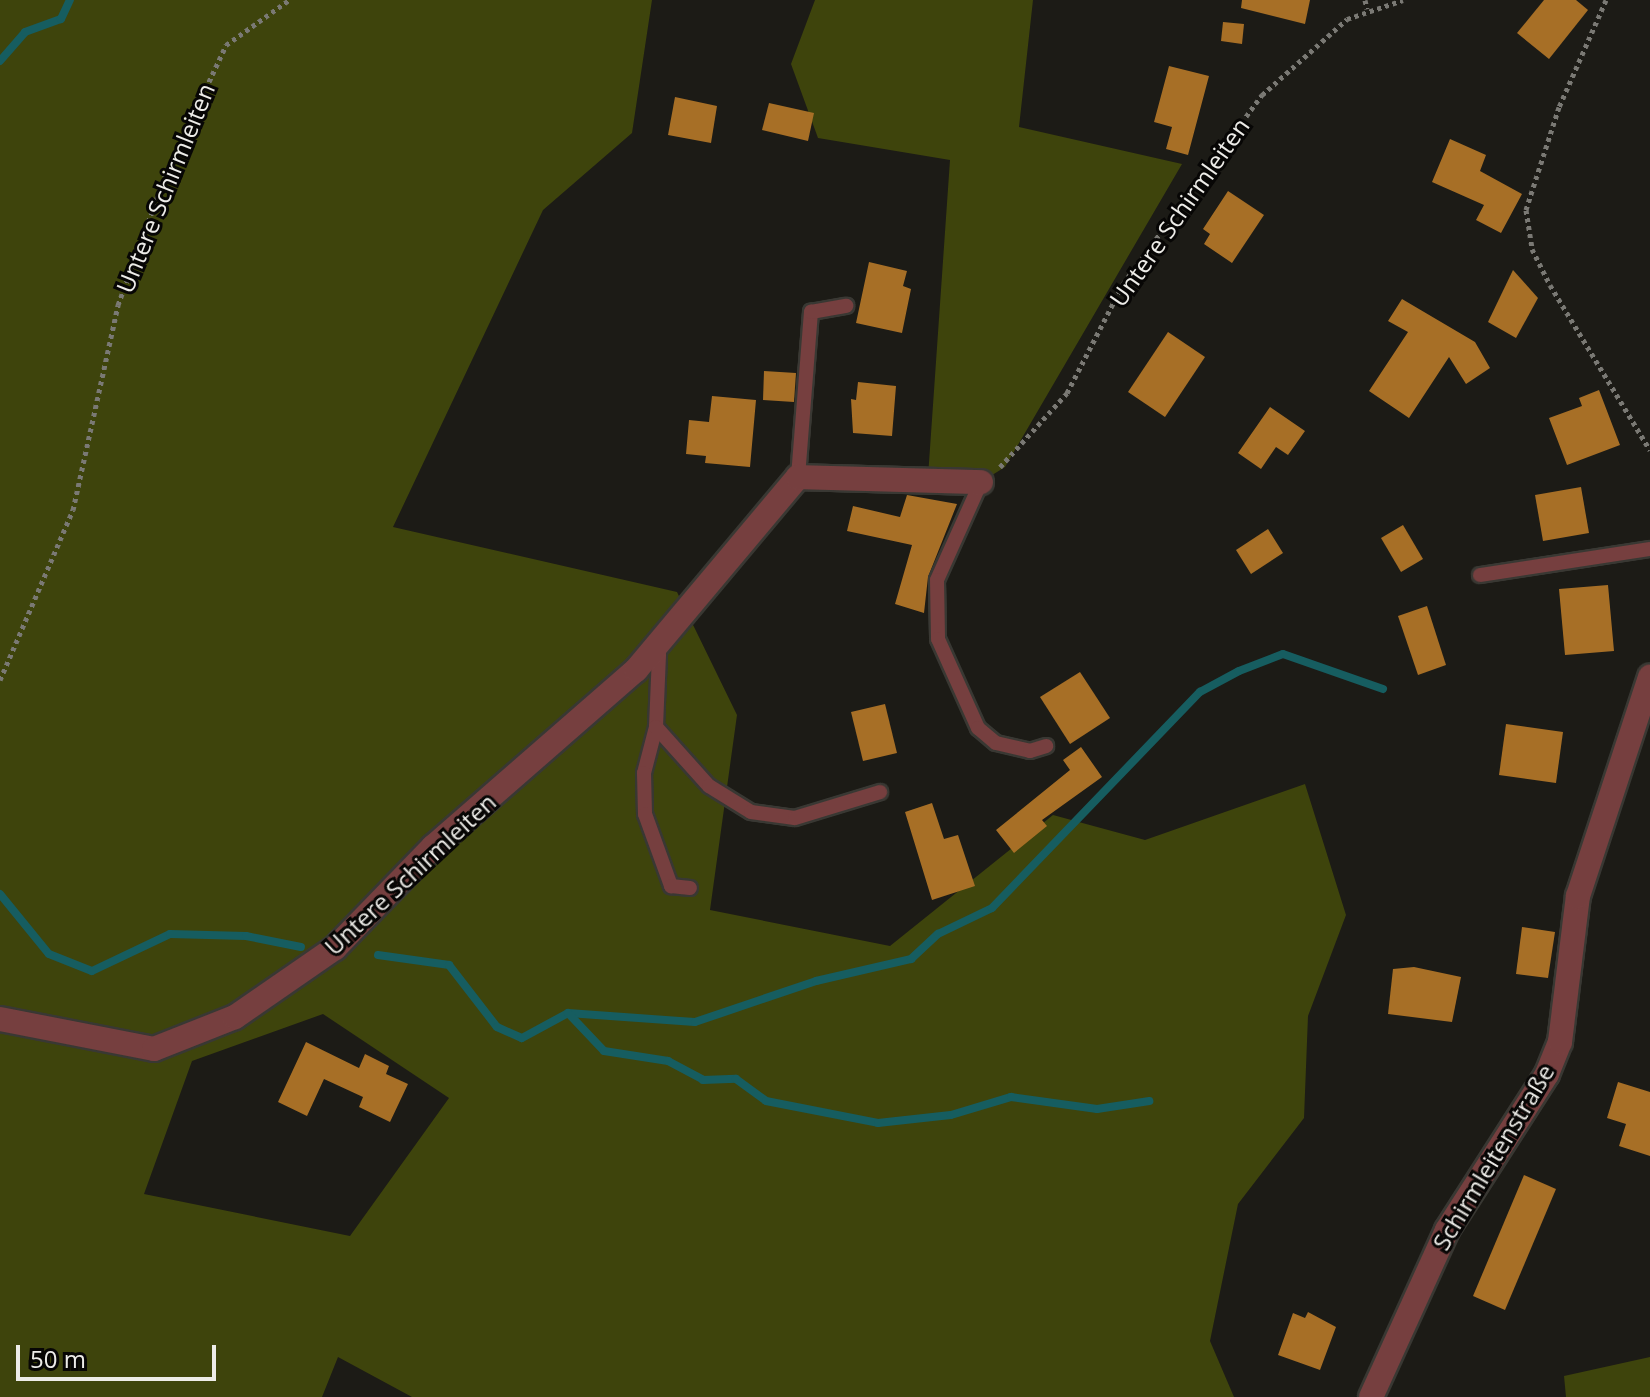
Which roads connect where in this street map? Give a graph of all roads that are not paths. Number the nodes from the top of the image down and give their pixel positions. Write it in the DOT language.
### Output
graph roads {
  1 [pos="846,306"];
  2 [pos="798,477"];
  3 [pos="981,482"];
  4 [pos="1650,549"];
  5 [pos="1480,575"];
  6 [pos="651,653"];
  7 [pos="1650,677"];
  8 [pos="656,727"];
  9 [pos="1046,746"];
  10 [pos="880,792"];
  11 [pos="690,888"];
  12 [pos="0,1019"];
  13 [pos="1371,1397"];
  1 -- 2 [label="lane"];
  2 -- 3 [label="street"];
  2 -- 6 [label="street, Untere Schirmleiten"];
  3 -- 9 [label="lane"];
  4 -- 5 [label="lane"];
  6 -- 8 [label="lane"];
  6 -- 12 [label="street, Untere Schirmleiten"];
  7 -- 13 [label="street, Schirmleitenstraße"];
  8 -- 10 [label="lane"];
  8 -- 11 [label="lane"];
}
